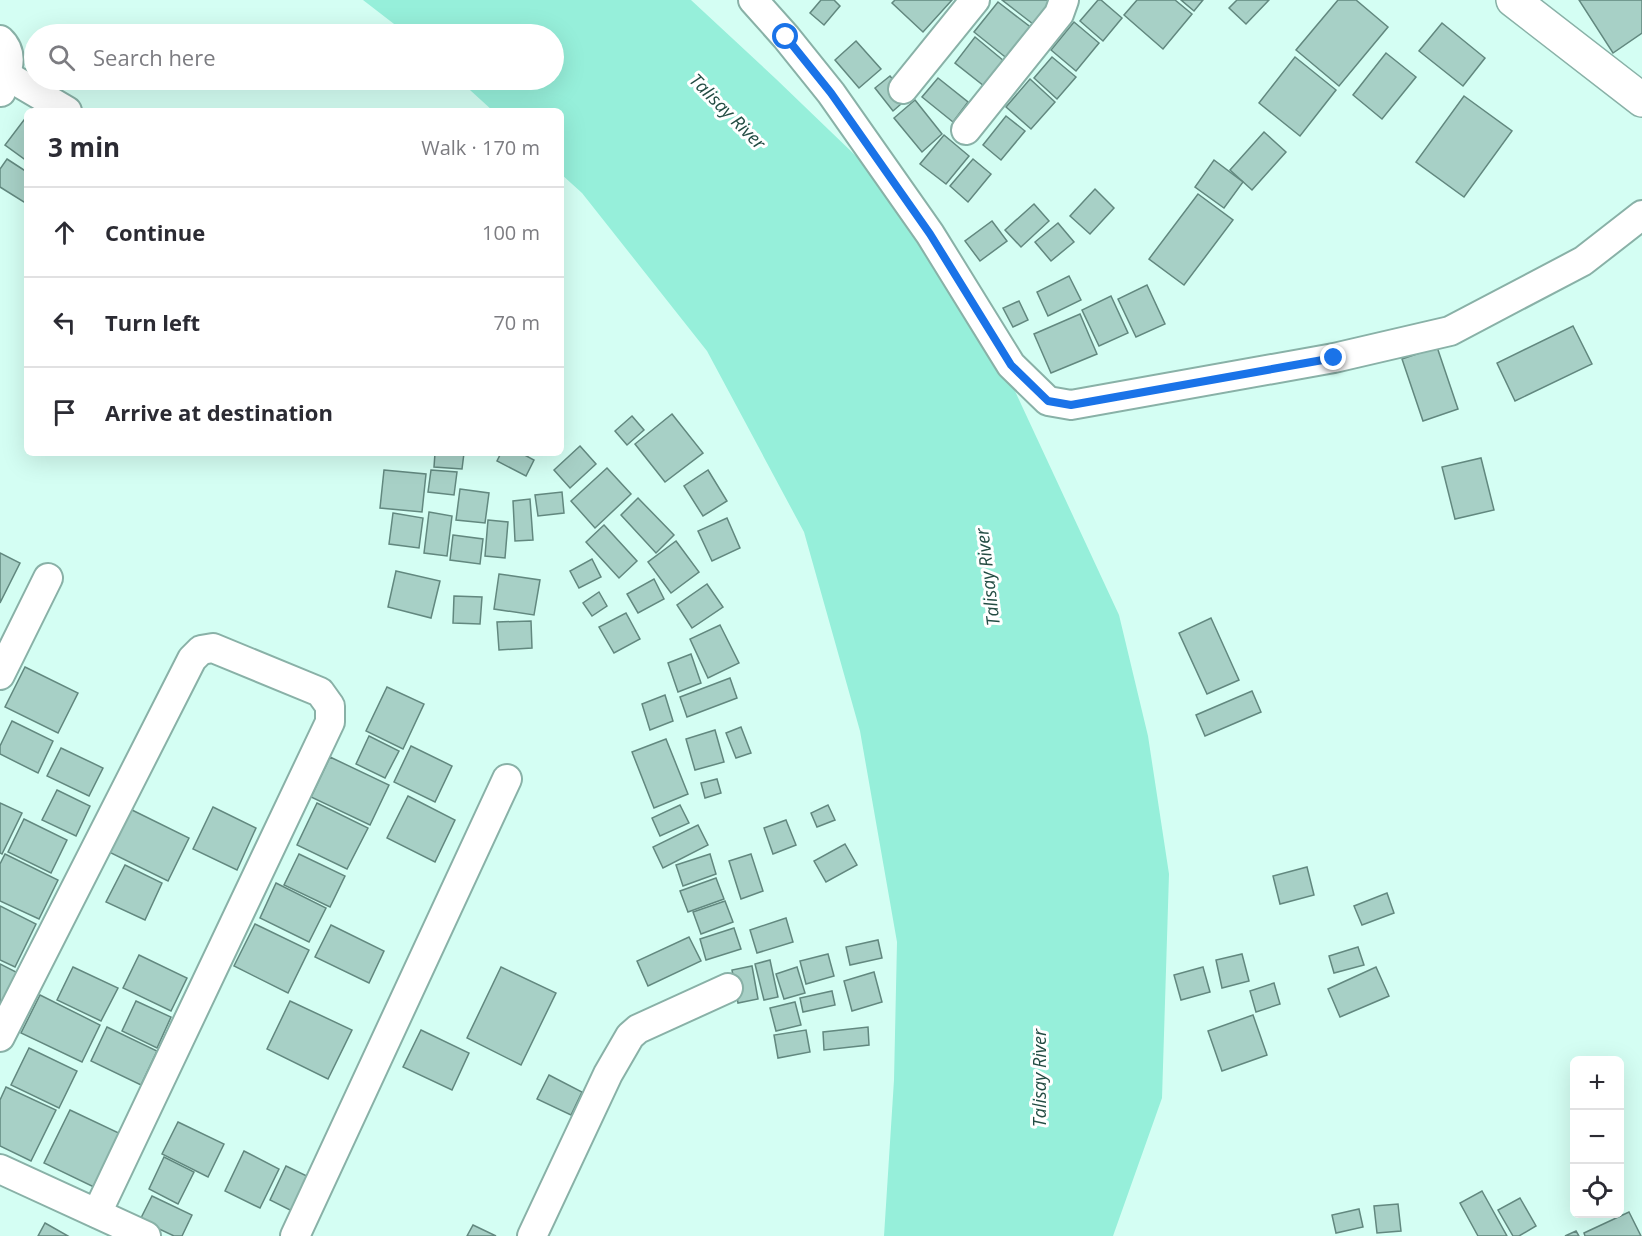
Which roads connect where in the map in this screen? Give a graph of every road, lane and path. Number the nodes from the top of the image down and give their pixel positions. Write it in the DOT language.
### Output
graph roads {
  1 [pos="753,0"];
  2 [pos="975,0"];
  3 [pos="1064,0"];
  4 [pos="1513,0"];
  5 [pos="0,40"];
  6 [pos="3,85"];
  7 [pos="903,89"];
  8 [pos="1642,100"];
  9 [pos="60,108"];
  10 [pos="966,130"];
  11 [pos="1642,215"];
  12 [pos="48,579"];
  13 [pos="0,675"];
  14 [pos="507,779"];
  15 [pos="728,988"];
  16 [pos="0,1037"];
  17 [pos="1,1172"];
  18 [pos="97,1213"];
  19 [pos="146,1236"];
  20 [pos="296,1236"];
  21 [pos="531,1236"];
  1 -- 11 [label="street"];
  2 -- 7 [label="street"];
  3 -- 10 [label="street"];
  4 -- 8 [label="main road"];
  5 -- 6 [label="street"];
  6 -- 9 [label="street"];
  12 -- 13 [label="street"];
  14 -- 20 [label="street"];
  15 -- 21 [label="street"];
  16 -- 18 [label="street"];
  17 -- 18 [label="street"];
  18 -- 19 [label="street"];
}
